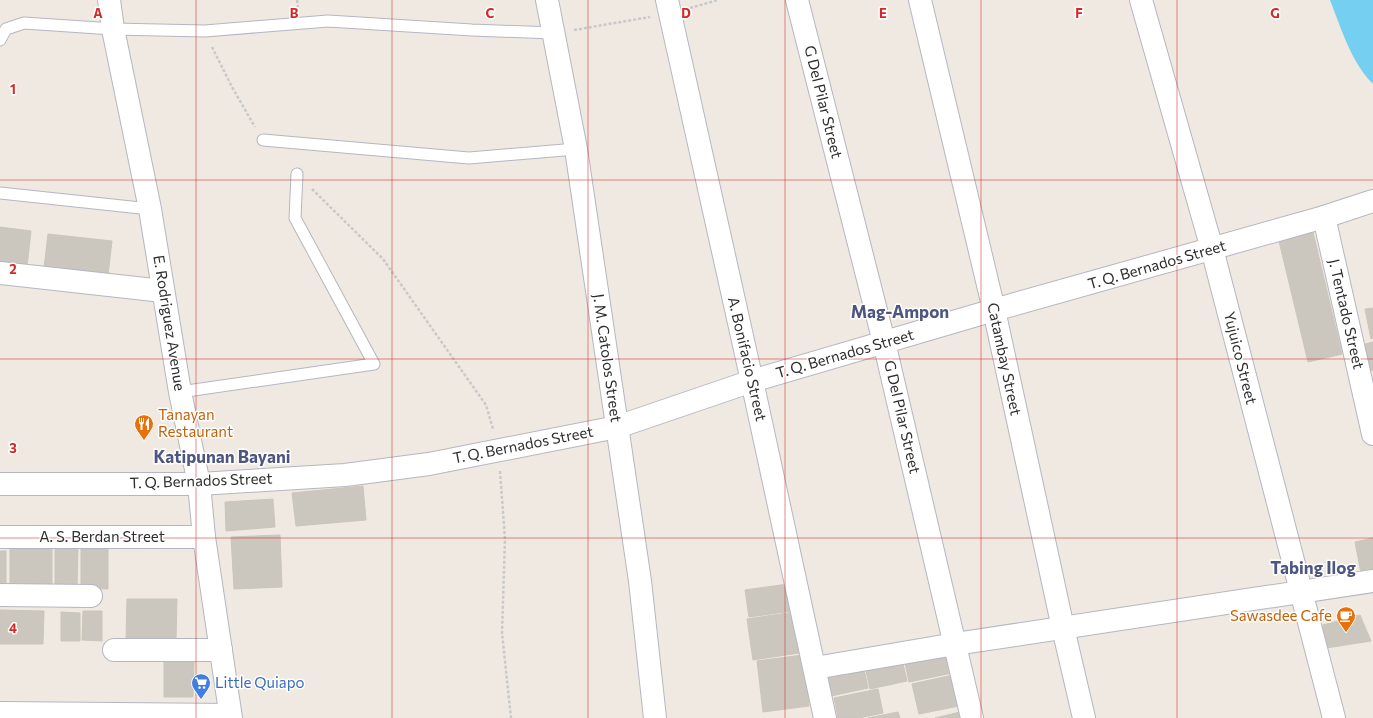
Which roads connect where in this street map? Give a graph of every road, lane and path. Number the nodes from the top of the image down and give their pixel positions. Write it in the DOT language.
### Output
graph roads {
  1 [pos="109,0"];
  2 [pos="547,0"];
  3 [pos="718,0"];
  4 [pos="797,0"];
  5 [pos="920,0"];
  6 [pos="1141,0"];
  7 [pos="668,7"];
  8 [pos="113,29"];
  9 [pos="204,31"];
  10 [pos="553,33"];
  11 [pos="0,40"];
  12 [pos="263,140"];
  13 [pos="576,149"];
  14 [pos="297,174"];
  15 [pos="0,193"];
  16 [pos="1373,201"];
  17 [pos="150,210"];
  18 [pos="1324,217"];
  19 [pos="1212,249"];
  20 [pos="0,273"];
  21 [pos="163,291"];
  22 [pos="994,310"];
  23 [pos="884,342"];
  24 [pos="752,381"];
  25 [pos="180,392"];
  26 [pos="617,427"];
  27 [pos="1373,434"];
  28 [pos="499,449"];
  29 [pos="0,484"];
  30 [pos="199,484"];
  31 [pos="0,537"];
  32 [pos="204,537"];
  33 [pos="1373,581"];
  34 [pos="1300,591"];
  35 [pos="0,596"];
  36 [pos="91,596"];
  37 [pos="1063,628"];
  38 [pos="955,644"];
  39 [pos="114,650"];
  40 [pos="221,650"];
  41 [pos="815,668"];
  42 [pos="0,713"];
  43 [pos="231,716"];
  44 [pos="511,718"];
  45 [pos="655,718"];
  46 [pos="825,718"];
  47 [pos="972,718"];
  48 [pos="1084,718"];
  49 [pos="1334,718"];
  1 -- 8 [label="street, E. Rodriguez Avenue"];
  2 -- 10 [label="street, J. M. Catolos Street"];
  3 -- 7 [label="path"];
  4 -- 23 [label="street, G Del Pilar Street"];
  5 -- 22 [label="street, Catambay Street"];
  6 -- 19 [label="street, Yujuico Street"];
  7 -- 10 [label="path"];
  7 -- 24 [label="street, A. Bonifacio Street"];
  8 -- 9 [label="lane"];
  8 -- 11 [label="lane"];
  8 -- 17 [label="street, E. Rodriguez Avenue"];
  9 -- 10 [label="lane"];
  9 -- 12 [label="path"];
  10 -- 13 [label="street, J. M. Catolos Street"];
  12 -- 13 [label="lane"];
  13 -- 26 [label="street, J. M. Catolos Street"];
  14 -- 25 [label="lane"];
  14 -- 28 [label="path"];
  15 -- 17 [label="lane"];
  16 -- 18 [label="street, T. Q. Bernados Street"];
  17 -- 21 [label="street, E. Rodriguez Avenue"];
  18 -- 19 [label="street, T. Q. Bernados Street"];
  18 -- 27 [label="street, J. Tentado Street"];
  19 -- 22 [label="street, T. Q. Bernados Street"];
  19 -- 34 [label="street, Yujuico Street"];
  20 -- 21 [label="street"];
  21 -- 25 [label="street, E. Rodriguez Avenue"];
  22 -- 23 [label="street, T. Q. Bernados Street"];
  22 -- 37 [label="street, Catambay Street"];
  23 -- 24 [label="street, T. Q. Bernados Street"];
  23 -- 38 [label="street, G Del Pilar Street"];
  24 -- 26 [label="street, T. Q. Bernados Street"];
  24 -- 41 [label="street, A. Bonifacio Street"];
  25 -- 30 [label="street, E. Rodriguez Avenue"];
  26 -- 28 [label="street, T. Q. Bernados Street"];
  26 -- 45 [label="street, J. M. Catolos Street"];
  28 -- 30 [label="street, T. Q. Bernados Street"];
  28 -- 44 [label="path"];
  29 -- 30 [label="street, T. Q. Bernados Street"];
  30 -- 32 [label="street, E. Rodriguez Avenue"];
  31 -- 32 [label="street, A. S. Berdan Street"];
  32 -- 40 [label="street, E. Rodriguez Avenue"];
  33 -- 34 [label="street"];
  34 -- 37 [label="street"];
  34 -- 49 [label="street, Yujuico Street"];
  35 -- 36 [label="street"];
  37 -- 38 [label="street"];
  37 -- 48 [label="street, Catambay Street"];
  38 -- 41 [label="street"];
  38 -- 47 [label="street, G Del Pilar Street"];
  39 -- 40 [label="street"];
  40 -- 43 [label="street, E. Rodriguez Avenue"];
  41 -- 46 [label="street, A. Bonifacio Street"];
  42 -- 43 [label="street"];
}
